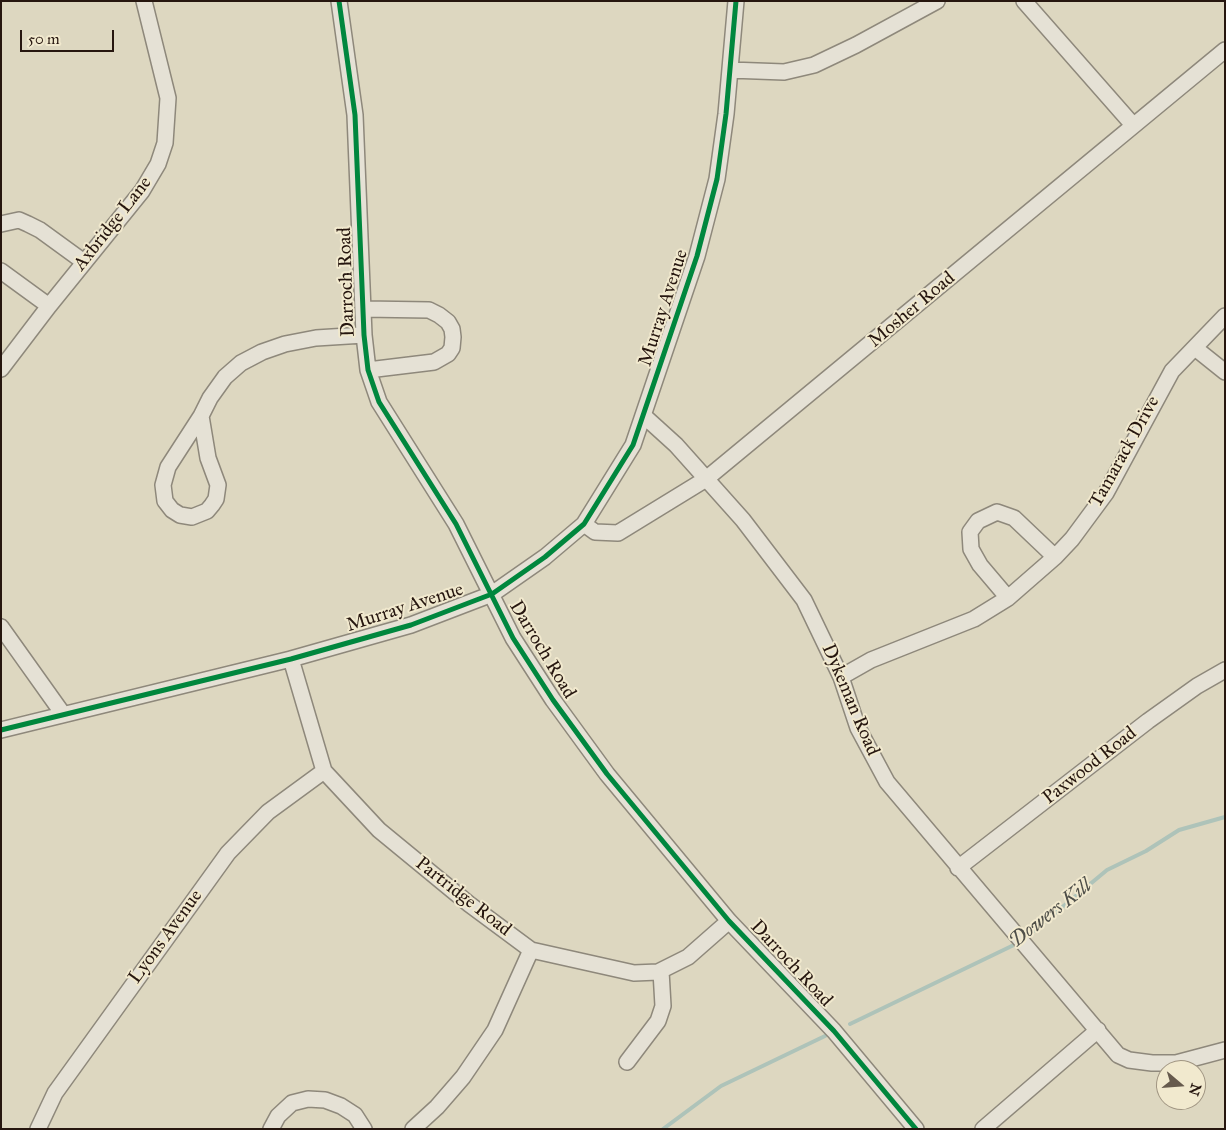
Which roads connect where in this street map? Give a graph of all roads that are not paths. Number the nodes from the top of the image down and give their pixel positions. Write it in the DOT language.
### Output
graph roads {
  1 [pos="144,1"];
  2 [pos="338,1"];
  3 [pos="736,1"];
  4 [pos="937,1"];
  5 [pos="1024,1"];
  6 [pos="1225,50"];
  7 [pos="730,70"];
  8 [pos="1133,125"];
  9 [pos="1,224"];
  10 [pos="84,262"];
  11 [pos="1,271"];
  12 [pos="49,306"];
  13 [pos="364,308"];
  14 [pos="1225,316"];
  15 [pos="364,335"];
  16 [pos="1195,348"];
  17 [pos="1,369"];
  18 [pos="368,370"];
  19 [pos="1225,372"];
  20 [pos="201,416"];
  21 [pos="644,416"];
  22 [pos="706,479"];
  23 [pos="584,524"];
  24 [pos="1055,557"];
  25 [pos="492,594"];
  26 [pos="1008,598"];
  27 [pos="1,626"];
  28 [pos="291,659"];
  29 [pos="1225,670"];
  30 [pos="841,676"];
  31 [pos="63,714"];
  32 [pos="1,730"];
  33 [pos="324,771"];
  34 [pos="958,868"];
  35 [pos="730,921"];
  36 [pos="531,950"];
  37 [pos="661,971"];
  38 [pos="1098,1030"];
  39 [pos="1225,1050"];
  40 [pos="627,1062"];
  41 [pos="38,1129"];
  42 [pos="272,1129"];
  43 [pos="364,1129"];
  44 [pos="413,1129"];
  45 [pos="916,1129"];
  46 [pos="983,1129"];
  1 -- 10 [label="street, Axbridge Lane"];
  2 -- 13 [label="street, Darroch Road"];
  3 -- 7 [label="street, Murray Avenue"];
  4 -- 7 [label="street"];
  5 -- 8 [label="street"];
  6 -- 8 [label="street, Mosher Road"];
  7 -- 21 [label="street, Murray Avenue"];
  8 -- 22 [label="street, Mosher Road"];
  9 -- 10 [label="street"];
  10 -- 12 [label="street, Axbridge Lane"];
  11 -- 12 [label="street"];
  12 -- 17 [label="street, Axbridge Lane"];
  13 -- 15 [label="street, Darroch Road"];
  13 -- 18 [label="street, Darroch Road"];
  14 -- 16 [label="street, Tamarack Drive"];
  15 -- 18 [label="street, Darroch Road"];
  15 -- 20 [label="street"];
  16 -- 19 [label="street"];
  16 -- 24 [label="street, Tamarack Drive"];
  18 -- 25 [label="street, Darroch Road"];
  20 -- 20 [label="street"];
  21 -- 22 [label="street, Dykeman Road"];
  21 -- 23 [label="street, Murray Avenue"];
  22 -- 23 [label="street, Mosher Road"];
  22 -- 30 [label="street, Dykeman Road"];
  23 -- 25 [label="street, Murray Avenue"];
  24 -- 26 [label="street, Tamarack Drive"];
  24 -- 26 [label="street"];
  25 -- 28 [label="street, Murray Avenue"];
  25 -- 35 [label="street, Darroch Road"];
  26 -- 30 [label="street, Tamarack Drive"];
  27 -- 31 [label="street"];
  28 -- 31 [label="street, Murray Avenue"];
  28 -- 33 [label="street, Partridge Road"];
  29 -- 34 [label="street, Paxwood Road"];
  30 -- 34 [label="street, Dykeman Road"];
  31 -- 32 [label="street, Murray Avenue"];
  33 -- 36 [label="street, Partridge Road"];
  33 -- 41 [label="street, Lyons Avenue"];
  34 -- 38 [label="street, Dykeman Road"];
  35 -- 37 [label="street, Partridge Road"];
  35 -- 45 [label="street, Darroch Road"];
  36 -- 37 [label="street, Partridge Road"];
  36 -- 44 [label="street"];
  37 -- 40 [label="street"];
  38 -- 39 [label="street, Dykeman Road"];
  38 -- 46 [label="street"];
  42 -- 43 [label="street"];
}
